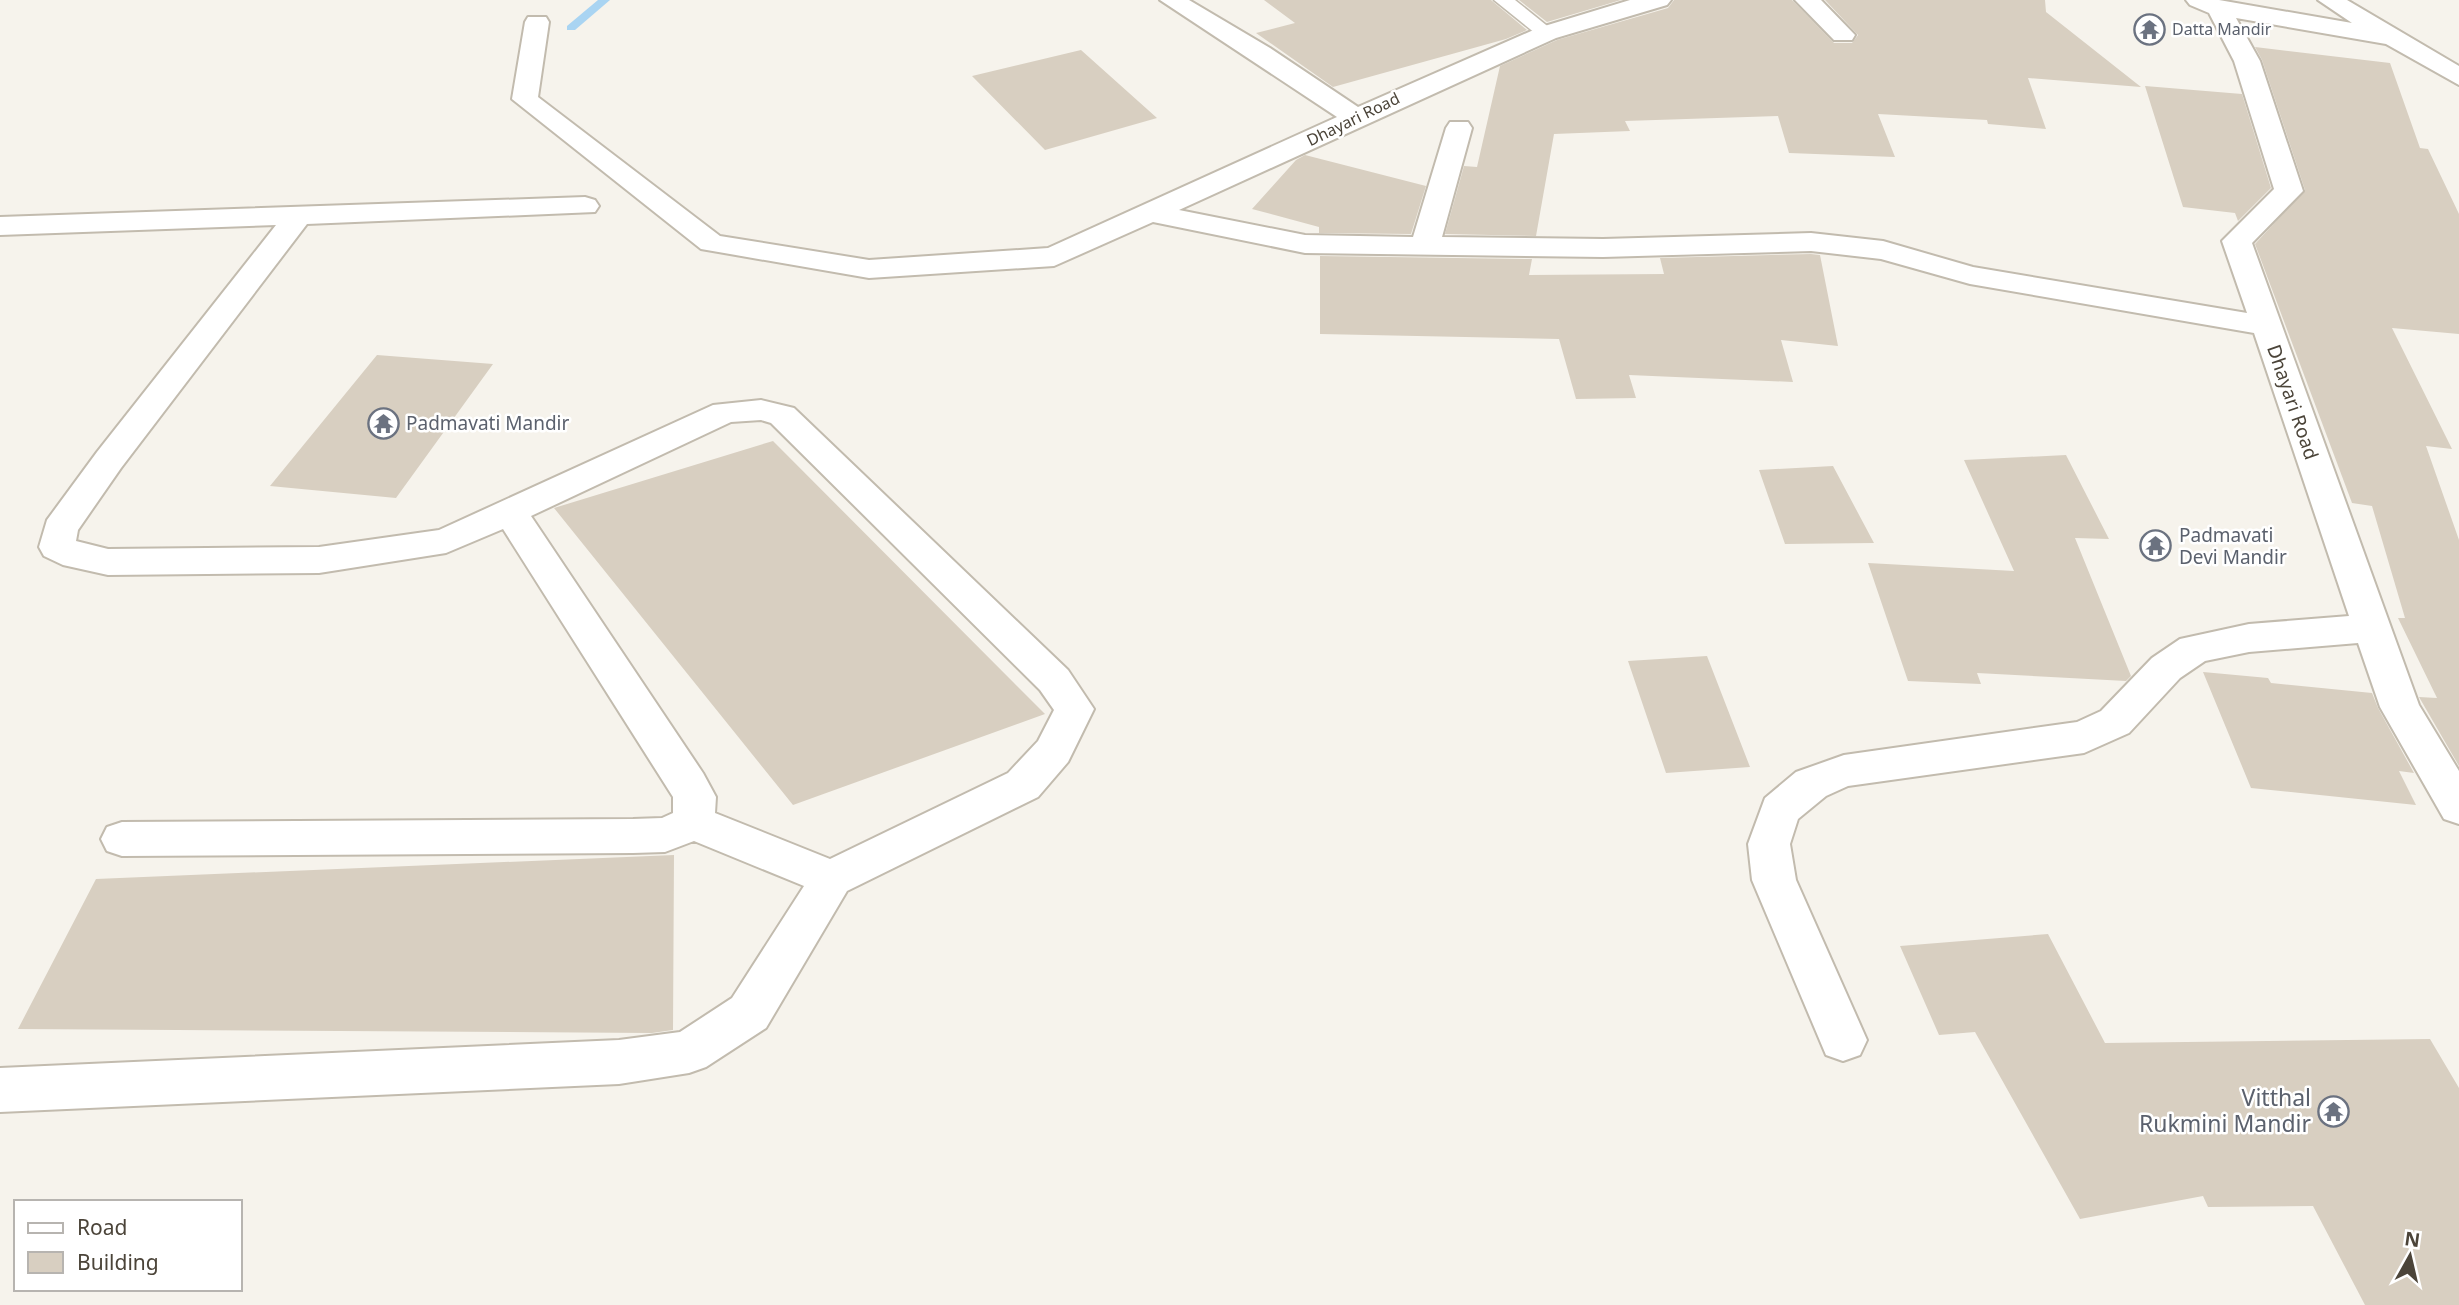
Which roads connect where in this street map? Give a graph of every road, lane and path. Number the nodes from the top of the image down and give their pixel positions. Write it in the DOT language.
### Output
graph roads {
  1 [pos="1172,0"];
  2 [pos="1503,0"];
  3 [pos="1659,0"];
  4 [pos="1807,0"];
  5 [pos="2330,0"];
  6 [pos="2208,4"];
  7 [pos="537,22"];
  8 [pos="1547,33"];
  9 [pos="1843,36"];
  10 [pos="2395,38"];
  11 [pos="2459,76"];
  12 [pos="1354,116"];
  13 [pos="1459,128"];
  14 [pos="585,206"];
  15 [pos="1151,213"];
  16 [pos="298,216"];
  17 [pos="0,226"];
  18 [pos="1425,246"];
  19 [pos="2267,326"];
  20 [pos="509,510"];
  21 [pos="2372,628"];
  22 [pos="2459,807"];
  23 [pos="694,823"];
  24 [pos="121,839"];
  25 [pos="832,878"];
  26 [pos="1843,1040"];
  27 [pos="0,1090"];
  1 -- 12 [label="street"];
  2 -- 8 [label="lane"];
  3 -- 8 [label="street, Dhayari Road"];
  4 -- 9 [label="street"];
  5 -- 10 [label="street"];
  6 -- 10 [label="street, Dhayari Road"];
  6 -- 19 [label="street, Dhayari Road"];
  7 -- 15 [label="street, Dhayari Road"];
  8 -- 12 [label="street, Dhayari Road"];
  10 -- 11 [label="street"];
  12 -- 15 [label="street, Dhayari Road"];
  13 -- 18 [label="street"];
  14 -- 16 [label="street"];
  15 -- 18 [label="street"];
  16 -- 17 [label="street"];
  16 -- 20 [label="street"];
  18 -- 19 [label="street"];
  19 -- 21 [label="street, Dhayari Road"];
  20 -- 23 [label="street"];
  20 -- 25 [label="street"];
  21 -- 22 [label="street, Dhayari Road"];
  21 -- 26 [label="street"];
  23 -- 24 [label="street"];
  23 -- 25 [label="street"];
  25 -- 27 [label="street"];
}
